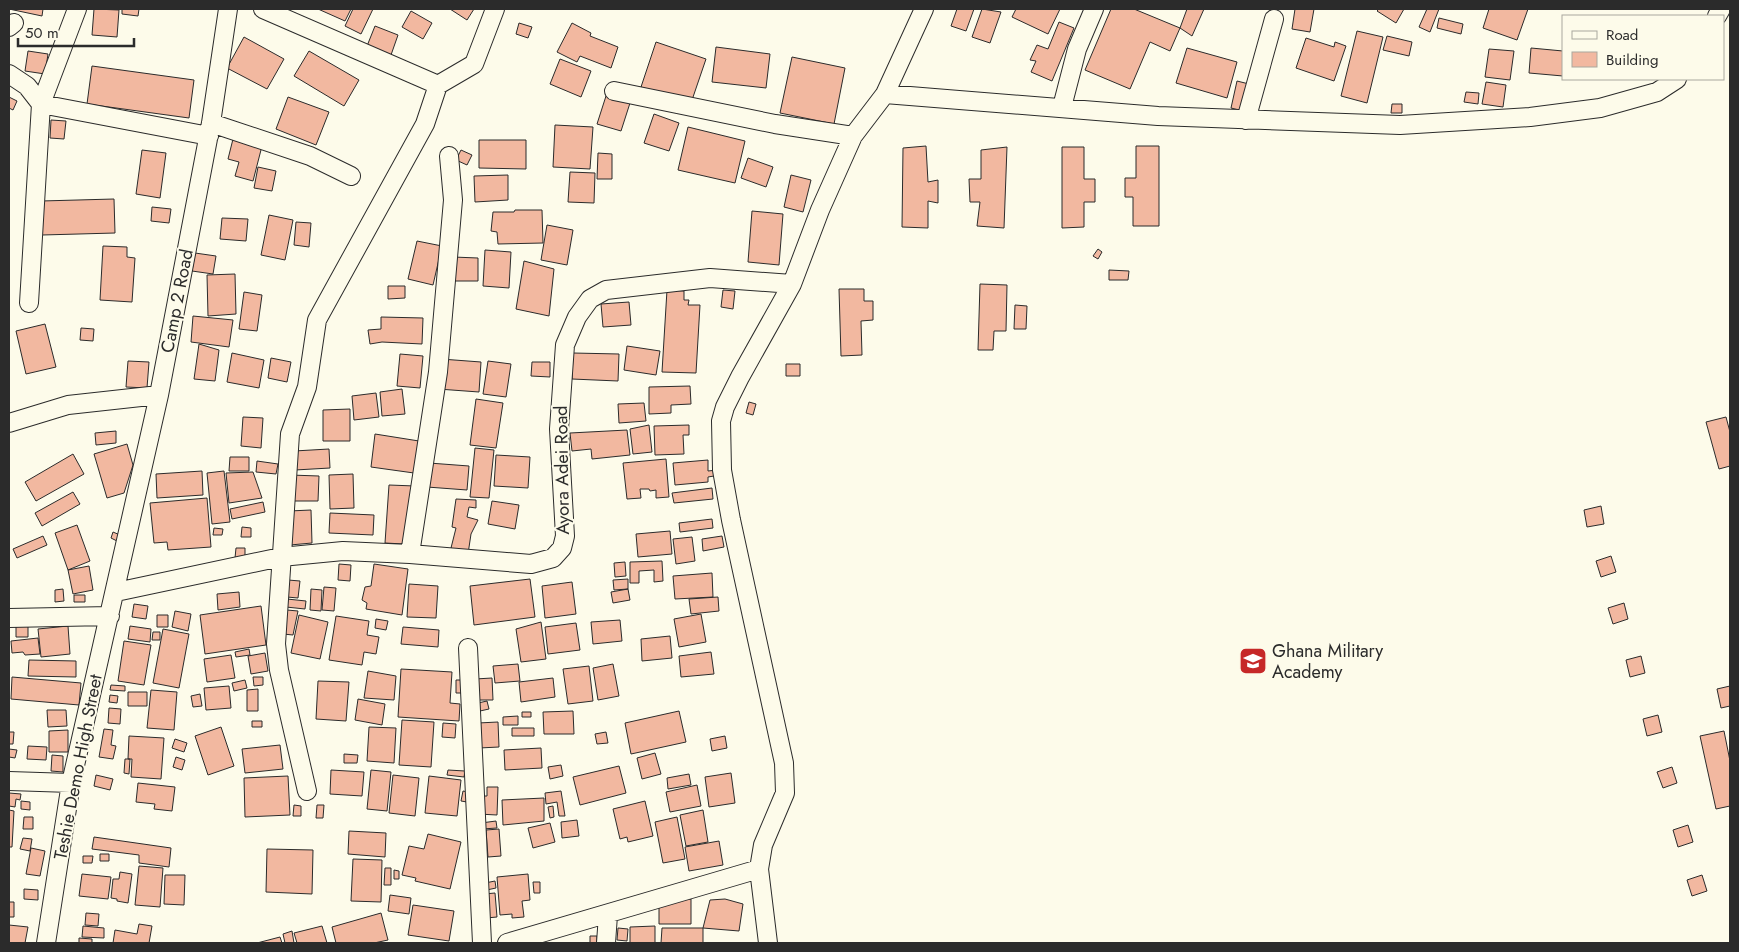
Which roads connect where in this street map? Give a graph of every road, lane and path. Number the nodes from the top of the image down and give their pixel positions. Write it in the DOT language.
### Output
graph roads {
  1 [pos="77,9"];
  2 [pos="228,9"];
  3 [pos="263,9"];
  4 [pos="495,9"];
  5 [pos="924,9"];
  6 [pos="1094,9"];
  7 [pos="1274,18"];
  8 [pos="9,74"];
  9 [pos="1676,80"];
  10 [pos="438,86"];
  11 [pos="614,91"];
  12 [pos="885,94"];
  13 [pos="41,104"];
  14 [pos="1062,107"];
  15 [pos="1246,120"];
  16 [pos="210,129"];
  17 [pos="853,136"];
  18 [pos="449,156"];
  19 [pos="351,176"];
  20 [pos="792,284"];
  21 [pos="29,303"];
  22 [pos="159,395"];
  23 [pos="9,423"];
  24 [pos="410,554"];
  25 [pos="281,557"];
  26 [pos="116,592"];
  27 [pos="110,616"];
  28 [pos="9,618"];
  29 [pos="468,648"];
  30 [pos="9,782"];
  31 [pos="71,783"];
  32 [pos="307,790"];
  33 [pos="759,870"];
  34 [pos="608,915"];
  35 [pos="46,943"];
  36 [pos="482,943"];
  37 [pos="508,943"];
  38 [pos="606,943"];
  39 [pos="768,943"];
  1 -- 13 [label="street"];
  2 -- 16 [label="street, Camp 2 Road"];
  3 -- 10 [label="street"];
  4 -- 10 [label="street"];
  5 -- 12 [label="street"];
  6 -- 14 [label="street"];
  7 -- 15 [label="street"];
  8 -- 13 [label="street"];
  9 -- 15 [label="street"];
  10 -- 25 [label="street"];
  11 -- 17 [label="street"];
  12 -- 14 [label="street"];
  12 -- 17 [label="street"];
  13 -- 16 [label="street"];
  13 -- 21 [label="street"];
  14 -- 15 [label="street"];
  16 -- 19 [label="street"];
  16 -- 22 [label="street, Camp 2 Road"];
  17 -- 20 [label="street"];
  18 -- 24 [label="street"];
  20 -- 24 [label="street, Ayora Adei Road"];
  20 -- 33 [label="street"];
  22 -- 23 [label="street"];
  22 -- 26 [label="street, Camp 2 Road"];
  24 -- 25 [label="street, Ayora Adei Road"];
  25 -- 26 [label="street, Ayora Adei Road"];
  25 -- 32 [label="street"];
  26 -- 27 [label="street, Teshie Demo High Street"];
  27 -- 28 [label="street"];
  27 -- 31 [label="street, Teshie Demo High Street"];
  29 -- 36 [label="street"];
  30 -- 31 [label="street"];
  31 -- 35 [label="street, Teshie Demo High Street"];
  33 -- 34 [label="street"];
  33 -- 39 [label="street"];
  34 -- 37 [label="street"];
  34 -- 38 [label="street"];
}
